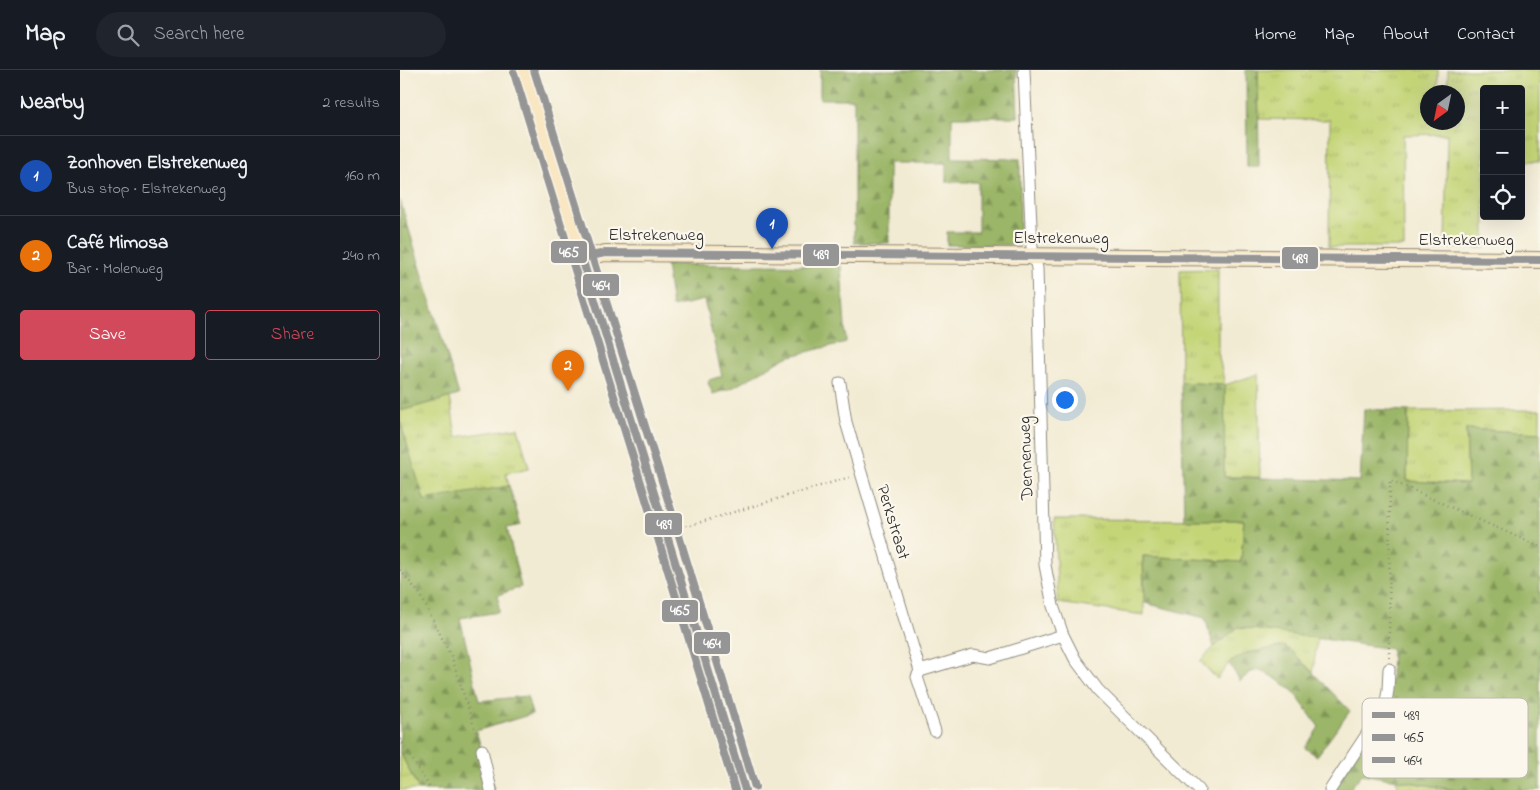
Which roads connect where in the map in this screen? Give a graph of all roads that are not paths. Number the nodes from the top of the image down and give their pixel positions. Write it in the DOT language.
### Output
graph roads {
  1 [pos="524,70"];
  2 [pos="1024,70"];
  3 [pos="1035,256"];
  4 [pos="582,258"];
  5 [pos="1540,260"];
  6 [pos="840,383"];
  7 [pos="1063,635"];
  8 [pos="1389,669"];
  9 [pos="920,671"];
  10 [pos="1387,698"];
  11 [pos="936,731"];
  12 [pos="1362,742"];
  13 [pos="482,750"];
  14 [pos="1192,788"];
  15 [pos="491,790"];
  16 [pos="745,790"];
  17 [pos="1330,790"];
  1 -- 4 [label="street"];
  2 -- 3 [label="street, Dennenweg"];
  3 -- 4 [label="street, Elstrekenweg"];
  3 -- 5 [label="street, Elstrekenweg"];
  3 -- 7 [label="street, Dennenweg"];
  4 -- 16 [label="street"];
  6 -- 9 [label="street, Perkstraat"];
  7 -- 9 [label="street"];
  7 -- 14 [label="street, Dennenweg"];
  8 -- 10 [label="street"];
  9 -- 11 [label="street, Perkstraat"];
  12 -- 17 [label="street"];
  13 -- 15 [label="street"];
}
